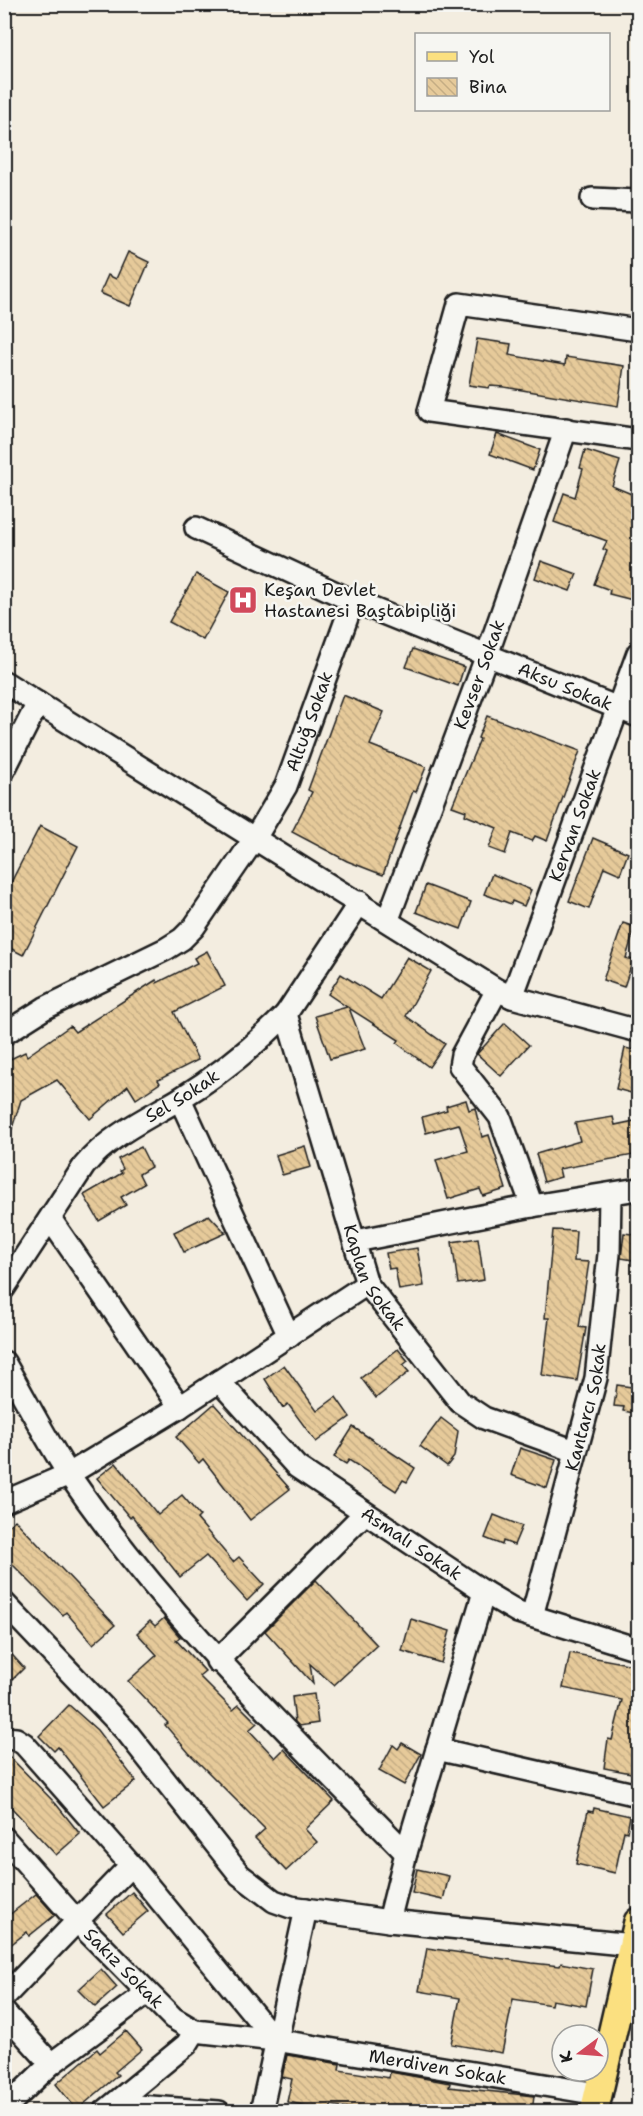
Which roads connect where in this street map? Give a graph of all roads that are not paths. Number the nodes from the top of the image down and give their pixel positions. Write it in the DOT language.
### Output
graph roads {
  1 [pos="591,200"];
  2 [pos="639,201"];
  3 [pos="639,330"];
  4 [pos="566,429"];
  5 [pos="639,440"];
  6 [pos="196,528"];
  7 [pos="353,601"];
  8 [pos="639,653"];
  9 [pos="487,656"];
  10 [pos="4,682"];
  11 [pos="38,703"];
  12 [pos="618,708"];
  13 [pos="639,716"];
  14 [pos="4,770"];
  15 [pos="255,838"];
  16 [pos="360,902"];
  17 [pos="388,920"];
  18 [pos="505,994"];
  19 [pos="286,1014"];
  20 [pos="639,1031"];
  21 [pos="4,1034"];
  22 [pos="180,1099"];
  23 [pos="639,1189"];
  24 [pos="610,1194"];
  25 [pos="532,1206"];
  26 [pos="51,1220"];
  27 [pos="356,1241"];
  28 [pos="367,1284"];
  29 [pos="4,1288"];
  30 [pos="289,1336"];
  31 [pos="4,1362"];
  32 [pos="219,1381"];
  33 [pos="180,1407"];
  34 [pos="575,1452"];
  35 [pos="69,1474"];
  36 [pos="4,1502"];
  37 [pos="364,1514"];
  38 [pos="484,1592"];
  39 [pos="4,1603"];
  40 [pos="532,1616"];
  41 [pos="639,1649"];
  42 [pos="217,1661"];
  43 [pos="4,1738"];
  44 [pos="437,1749"];
  45 [pos="639,1795"];
  46 [pos="4,1838"];
  47 [pos="406,1852"];
  48 [pos="131,1865"];
  49 [pos="306,1909"];
  50 [pos="77,1921"];
  51 [pos="389,1922"];
  52 [pos="636,1934"];
  53 [pos="147,1993"];
  54 [pos="4,1997"];
  55 [pos="630,1997"];
  56 [pos="4,2012"];
  57 [pos="195,2031"];
  58 [pos="275,2040"];
  59 [pos="51,2064"];
  60 [pos="122,2099"];
  61 [pos="596,2103"];
  62 [pos="4,2109"];
  63 [pos="104,2112"];
  64 [pos="219,2112"];
  65 [pos="261,2112"];
  1 -- 2 [label="street"];
  3 -- 4 [label="street"];
  4 -- 5 [label="street"];
  4 -- 9 [label="street, Kevser Sokak"];
  6 -- 7 [label="street, Aksu Sokak"];
  7 -- 9 [label="street, Aksu Sokak"];
  7 -- 15 [label="street, Altuğ Sokak"];
  8 -- 12 [label="street, Kervan Sokak"];
  9 -- 12 [label="street, Aksu Sokak"];
  9 -- 17 [label="street, Kevser Sokak"];
  10 -- 11 [label="street"];
  11 -- 14 [label="street"];
  11 -- 15 [label="street"];
  12 -- 13 [label="street, Aksu Sokak"];
  12 -- 18 [label="street, Kervan Sokak"];
  15 -- 16 [label="street"];
  15 -- 21 [label="street, Altuğ Sokak"];
  16 -- 17 [label="street"];
  16 -- 19 [label="street, Sel Sokak"];
  17 -- 18 [label="street"];
  18 -- 20 [label="street"];
  18 -- 25 [label="street, Kervan Sokak"];
  19 -- 22 [label="street, Sel Sokak"];
  19 -- 27 [label="street, Kaplan Sokak"];
  22 -- 26 [label="street, Sel Sokak"];
  22 -- 30 [label="street"];
  23 -- 24 [label="street"];
  24 -- 25 [label="street"];
  24 -- 34 [label="street, Kantarcı Sokak"];
  25 -- 27 [label="street"];
  26 -- 29 [label="street, Sel Sokak"];
  26 -- 33 [label="street"];
  27 -- 28 [label="street, Kaplan Sokak"];
  28 -- 30 [label="street"];
  28 -- 34 [label="street, Kaplan Sokak"];
  30 -- 32 [label="street"];
  31 -- 35 [label="street"];
  32 -- 33 [label="street"];
  32 -- 37 [label="street, Asmalı Sokak"];
  33 -- 35 [label="street"];
  34 -- 40 [label="street, Kantarcı Sokak"];
  35 -- 36 [label="street"];
  35 -- 42 [label="street"];
  37 -- 38 [label="street, Asmalı Sokak"];
  37 -- 42 [label="street"];
  38 -- 40 [label="street, Asmalı Sokak"];
  38 -- 44 [label="street"];
  39 -- 49 [label="street"];
  40 -- 41 [label="street, Asmalı Sokak"];
  42 -- 47 [label="street"];
  43 -- 48 [label="street"];
  44 -- 45 [label="street"];
  44 -- 47 [label="street"];
  46 -- 50 [label="street, Sakız Sokak"];
  47 -- 51 [label="street"];
  48 -- 50 [label="street"];
  48 -- 58 [label="street"];
  49 -- 51 [label="street"];
  49 -- 58 [label="street"];
  50 -- 53 [label="street, Sakız Sokak"];
  50 -- 54 [label="street"];
  51 -- 52 [label="street"];
  52 -- 55 [label="main road"];
  53 -- 57 [label="street, Sakız Sokak"];
  53 -- 59 [label="street"];
  55 -- 61 [label="main road"];
  56 -- 59 [label="street"];
  57 -- 58 [label="street, Sakız Sokak"];
  57 -- 60 [label="street"];
  58 -- 61 [label="street, Merdiven Sokak"];
  58 -- 65 [label="street"];
  59 -- 62 [label="street"];
  60 -- 63 [label="street"];
  60 -- 64 [label="street"];
}
